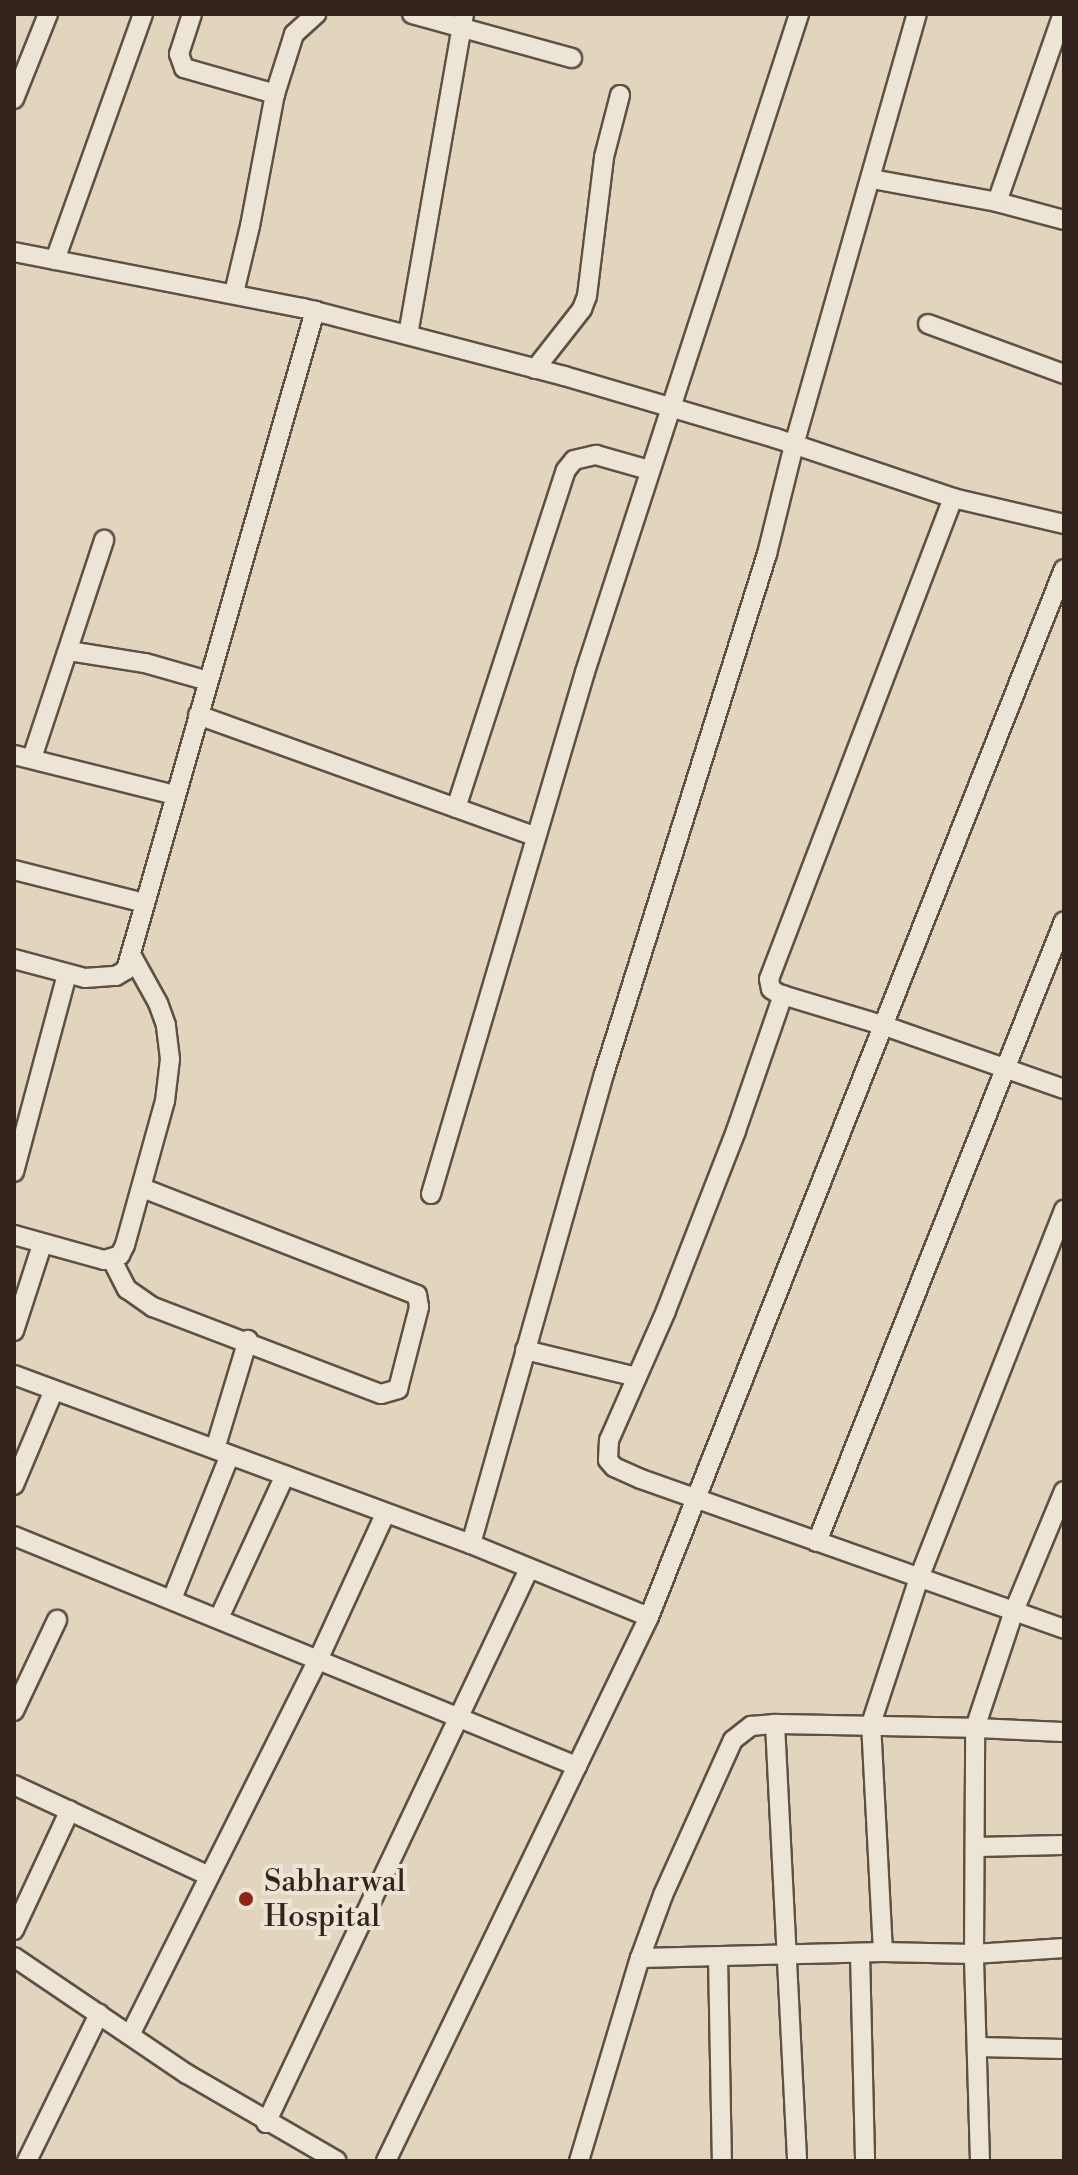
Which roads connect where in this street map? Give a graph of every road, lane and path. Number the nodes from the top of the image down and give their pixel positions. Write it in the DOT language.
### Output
graph roads {
  1 [pos="48,14"];
  2 [pos="143,14"];
  3 [pos="192,14"];
  4 [pos="316,14"];
  5 [pos="412,14"];
  6 [pos="799,14"];
  7 [pos="917,14"];
  8 [pos="1063,14"];
  9 [pos="463,20"];
  10 [pos="572,58"];
  11 [pos="275,94"];
  12 [pos="620,95"];
  13 [pos="14,99"];
  14 [pos="872,179"];
  15 [pos="997,202"];
  16 [pos="1064,220"];
  17 [pos="14,252"];
  18 [pos="55,260"];
  19 [pos="234,293"];
  20 [pos="315,311"];
  21 [pos="928,324"];
  22 [pos="408,335"];
  23 [pos="535,369"];
  24 [pos="1064,374"];
  25 [pos="669,406"];
  26 [pos="794,445"];
  27 [pos="649,470"];
  28 [pos="953,498"];
  29 [pos="1064,524"];
  30 [pos="104,540"];
  31 [pos="1064,569"];
  32 [pos="69,651"];
  33 [pos="208,681"];
  34 [pos="198,715"];
  35 [pos="23,756"];
  36 [pos="174,795"];
  37 [pos="456,808"];
  38 [pos="536,837"];
  39 [pos="14,870"];
  40 [pos="144,903"];
  41 [pos="1064,921"];
  42 [pos="132,956"];
  43 [pos="14,959"];
  44 [pos="67,974"];
  45 [pos="783,995"];
  46 [pos="882,1025"];
  47 [pos="1008,1068"];
  48 [pos="1064,1089"];
  49 [pos="14,1172"];
  50 [pos="142,1188"];
  51 [pos="431,1194"];
  52 [pos="1064,1210"];
  53 [pos="14,1235"];
  54 [pos="42,1245"];
  55 [pos="112,1260"];
  56 [pos="14,1331"];
  57 [pos="248,1340"];
  58 [pos="525,1350"];
  59 [pos="14,1375"];
  60 [pos="637,1377"];
  61 [pos="54,1390"];
  62 [pos="222,1452"];
  63 [pos="285,1475"];
  64 [pos="14,1485"];
  65 [pos="1064,1491"];
  66 [pos="697,1498"];
  67 [pos="385,1514"];
  68 [pos="14,1536"];
  69 [pos="817,1542"];
  70 [pos="471,1544"];
  71 [pos="529,1569"];
  72 [pos="919,1578"];
  73 [pos="172,1599"];
  74 [pos="1014,1611"];
  75 [pos="649,1617"];
  76 [pos="219,1618"];
  77 [pos="57,1620"];
  78 [pos="1064,1629"];
  79 [pos="318,1660"];
  80 [pos="14,1711"];
  81 [pos="461,1717"];
  82 [pos="775,1724"];
  83 [pos="871,1724"];
  84 [pos="975,1728"];
  85 [pos="1064,1732"];
  86 [pos="577,1766"];
  87 [pos="14,1785"];
  88 [pos="70,1810"];
  89 [pos="1064,1845"];
  90 [pos="975,1847"];
  91 [pos="209,1876"];
  92 [pos="14,1930"];
  93 [pos="1064,1948"];
  94 [pos="883,1952"];
  95 [pos="860,1953"];
  96 [pos="974,1954"];
  97 [pos="787,1955"];
  98 [pos="14,1957"];
  99 [pos="718,1957"];
  100 [pos="640,1958"];
  101 [pos="99,2014"];
  102 [pos="130,2035"];
  103 [pos="977,2047"];
  104 [pos="1064,2049"];
  105 [pos="266,2123"];
  106 [pos="27,2161"];
  107 [pos="337,2161"];
  108 [pos="386,2161"];
  109 [pos="579,2161"];
  110 [pos="722,2161"];
  111 [pos="797,2161"];
  112 [pos="865,2161"];
  113 [pos="980,2161"];
  1 -- 13 [label="street"];
  2 -- 18 [label="street"];
  3 -- 11 [label="street"];
  4 -- 11 [label="street"];
  5 -- 9 [label="street"];
  6 -- 25 [label="street"];
  7 -- 14 [label="street"];
  8 -- 15 [label="street"];
  9 -- 10 [label="street"];
  9 -- 22 [label="street"];
  11 -- 19 [label="street"];
  12 -- 23 [label="street"];
  14 -- 15 [label="street"];
  14 -- 26 [label="street"];
  15 -- 16 [label="street"];
  17 -- 18 [label="street"];
  18 -- 19 [label="street"];
  19 -- 20 [label="street"];
  20 -- 22 [label="street"];
  20 -- 33 [label="street"];
  21 -- 24 [label="street"];
  22 -- 23 [label="street"];
  23 -- 25 [label="street"];
  25 -- 26 [label="street"];
  25 -- 27 [label="street"];
  26 -- 28 [label="street"];
  26 -- 58 [label="street"];
  27 -- 37 [label="street"];
  27 -- 38 [label="street"];
  28 -- 29 [label="street"];
  28 -- 45 [label="street"];
  30 -- 32 [label="street"];
  31 -- 46 [label="street"];
  32 -- 33 [label="street"];
  32 -- 35 [label="street"];
  33 -- 34 [label="street"];
  34 -- 36 [label="street"];
  34 -- 37 [label="street"];
  35 -- 36 [label="street"];
  36 -- 40 [label="street"];
  37 -- 38 [label="street"];
  38 -- 51 [label="street"];
  39 -- 40 [label="street"];
  40 -- 42 [label="street"];
  41 -- 47 [label="street"];
  42 -- 44 [label="street"];
  42 -- 50 [label="street"];
  43 -- 44 [label="street"];
  44 -- 49 [label="street"];
  45 -- 46 [label="street"];
  45 -- 60 [label="street"];
  46 -- 47 [label="street"];
  46 -- 66 [label="street"];
  47 -- 48 [label="street"];
  47 -- 69 [label="street"];
  50 -- 55 [label="street"];
  50 -- 57 [label="street"];
  52 -- 72 [label="street"];
  53 -- 54 [label="street"];
  54 -- 55 [label="street"];
  54 -- 56 [label="street"];
  55 -- 57 [label="street"];
  57 -- 62 [label="street"];
  58 -- 60 [label="street"];
  58 -- 70 [label="street"];
  59 -- 61 [label="street"];
  60 -- 66 [label="street"];
  61 -- 62 [label="street"];
  61 -- 64 [label="street"];
  62 -- 63 [label="street"];
  62 -- 73 [label="street"];
  63 -- 67 [label="street"];
  63 -- 76 [label="street"];
  65 -- 74 [label="street"];
  66 -- 69 [label="street"];
  66 -- 75 [label="street"];
  67 -- 70 [label="street"];
  67 -- 79 [label="street"];
  68 -- 73 [label="street"];
  69 -- 72 [label="street"];
  70 -- 71 [label="street"];
  71 -- 75 [label="street"];
  71 -- 81 [label="street"];
  72 -- 74 [label="street"];
  72 -- 83 [label="street"];
  73 -- 76 [label="street"];
  74 -- 78 [label="street"];
  74 -- 84 [label="street"];
  75 -- 86 [label="street"];
  76 -- 79 [label="street"];
  77 -- 80 [label="street"];
  79 -- 81 [label="street"];
  79 -- 91 [label="street"];
  81 -- 86 [label="street"];
  81 -- 105 [label="street"];
  82 -- 83 [label="street"];
  82 -- 97 [label="street"];
  82 -- 100 [label="street"];
  83 -- 84 [label="street"];
  83 -- 94 [label="street"];
  84 -- 85 [label="street"];
  84 -- 90 [label="street"];
  86 -- 108 [label="street"];
  87 -- 88 [label="street"];
  88 -- 91 [label="street"];
  88 -- 92 [label="street"];
  89 -- 90 [label="street"];
  90 -- 96 [label="street"];
  91 -- 102 [label="street"];
  93 -- 96 [label="street"];
  94 -- 95 [label="street"];
  94 -- 96 [label="street"];
  95 -- 97 [label="street"];
  95 -- 112 [label="street"];
  96 -- 103 [label="street"];
  97 -- 99 [label="street"];
  97 -- 111 [label="street"];
  98 -- 101 [label="street"];
  99 -- 100 [label="street"];
  99 -- 110 [label="street"];
  100 -- 109 [label="street"];
  101 -- 102 [label="street"];
  101 -- 106 [label="street"];
  102 -- 105 [label="street"];
  103 -- 104 [label="street"];
  103 -- 113 [label="street"];
  105 -- 107 [label="street"];
}
